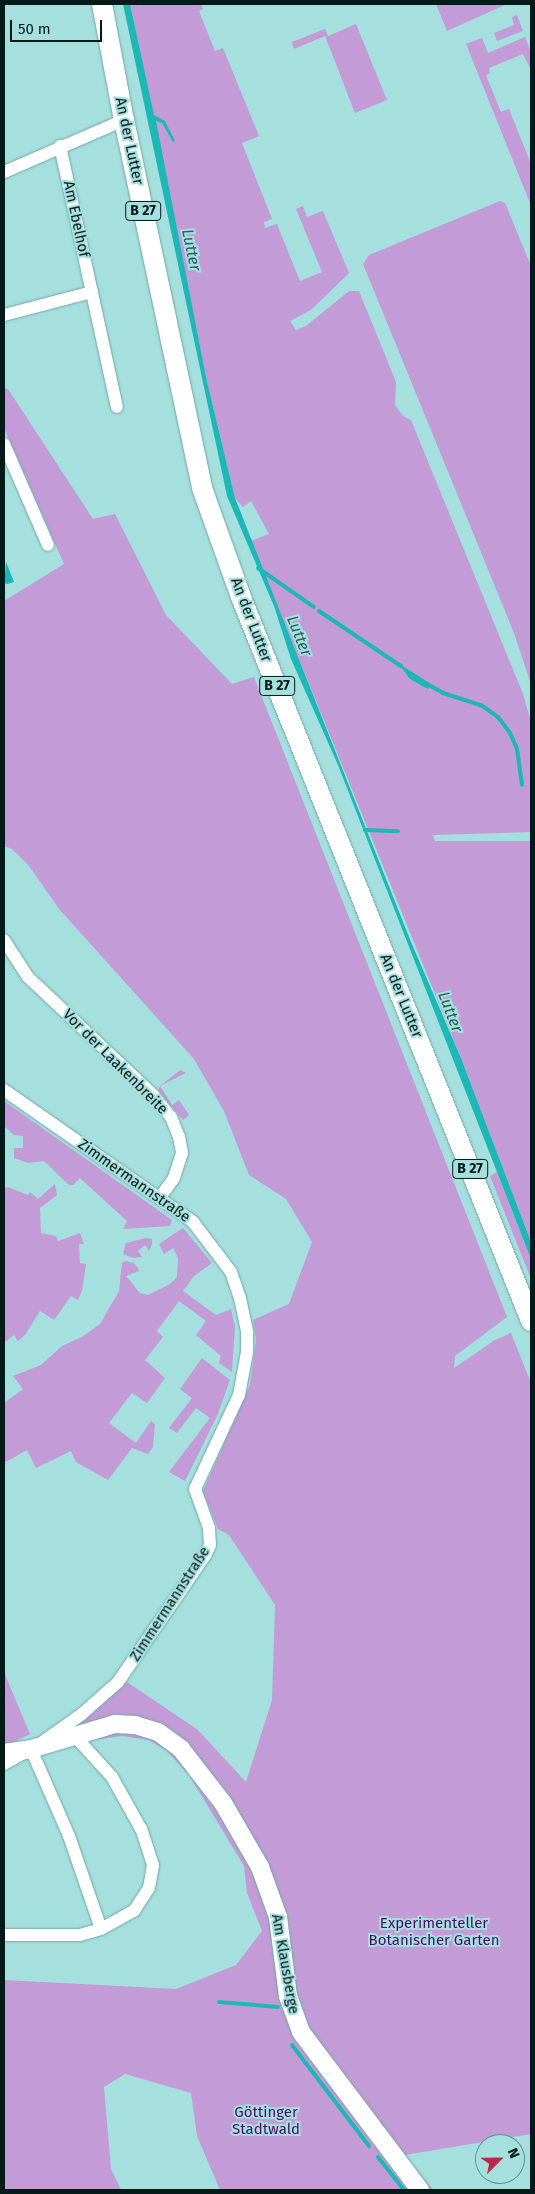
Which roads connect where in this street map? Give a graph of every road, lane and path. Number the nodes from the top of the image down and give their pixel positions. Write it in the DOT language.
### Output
graph roads {
  1 [pos="102,4"];
  2 [pos="124,120"];
  3 [pos="60,146"];
  4 [pos="4,172"];
  5 [pos="92,292"];
  6 [pos="4,314"];
  7 [pos="117,407"];
  8 [pos="4,444"];
  9 [pos="48,546"];
  10 [pos="4,940"];
  11 [pos="4,1090"];
  12 [pos="160,1197"];
  13 [pos="531,1321"];
  14 [pos="73,1734"];
  15 [pos="31,1749"];
  16 [pos="4,1753"];
  17 [pos="4,1764"];
  18 [pos="101,1929"];
  19 [pos="4,1936"];
  20 [pos="420,2190"];
  1 -- 2 [label="main road, An der Lutter / B 27"];
  2 -- 3 [label="street"];
  2 -- 13 [label="main road, An der Lutter / B 27"];
  3 -- 4 [label="street"];
  3 -- 5 [label="street, Am Ebelhof"];
  5 -- 6 [label="street"];
  5 -- 7 [label="street, Am Ebelhof"];
  8 -- 9 [label="street"];
  10 -- 12 [label="street, Vor der Laakenbreite"];
  11 -- 12 [label="street, Zimmermannstraße"];
  12 -- 15 [label="street, Zimmermannstraße"];
  14 -- 15 [label="street, Am Klausberge"];
  14 -- 18 [label="street"];
  14 -- 20 [label="street, Am Klausberge"];
  15 -- 16 [label="street"];
  15 -- 17 [label="street, Am Klausberge"];
  15 -- 18 [label="street"];
  18 -- 19 [label="street"];
}
